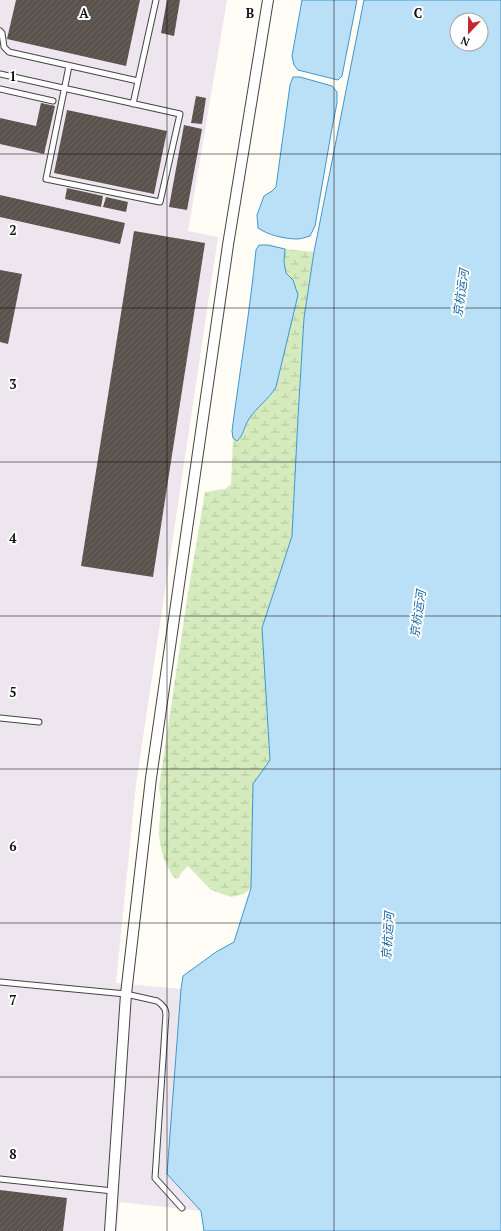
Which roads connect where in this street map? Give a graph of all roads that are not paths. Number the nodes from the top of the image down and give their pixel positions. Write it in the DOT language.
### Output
graph roads {
  1 [pos="156,0"];
  2 [pos="268,0"];
  3 [pos="0,30"];
  4 [pos="69,66"];
  5 [pos="0,74"];
  6 [pos="138,81"];
  7 [pos="65,88"];
  8 [pos="0,90"];
  9 [pos="53,101"];
  10 [pos="134,104"];
  11 [pos="0,718"];
  12 [pos="39,722"];
  13 [pos="0,982"];
  14 [pos="126,994"];
  15 [pos="0,1179"];
  16 [pos="113,1191"];
  17 [pos="182,1208"];
  18 [pos="110,1231"];
  1 -- 6 [label="lane"];
  2 -- 14 [label="street"];
  3 -- 4 [label="lane"];
  4 -- 6 [label="lane"];
  4 -- 7 [label="lane"];
  5 -- 7 [label="lane"];
  6 -- 10 [label="lane"];
  7 -- 10 [label="lane"];
  7 -- 10 [label="lane"];
  8 -- 9 [label="lane"];
  11 -- 12 [label="lane"];
  13 -- 14 [label="lane"];
  14 -- 16 [label="street"];
  14 -- 17 [label="lane"];
  15 -- 16 [label="lane"];
  16 -- 18 [label="street"];
}
